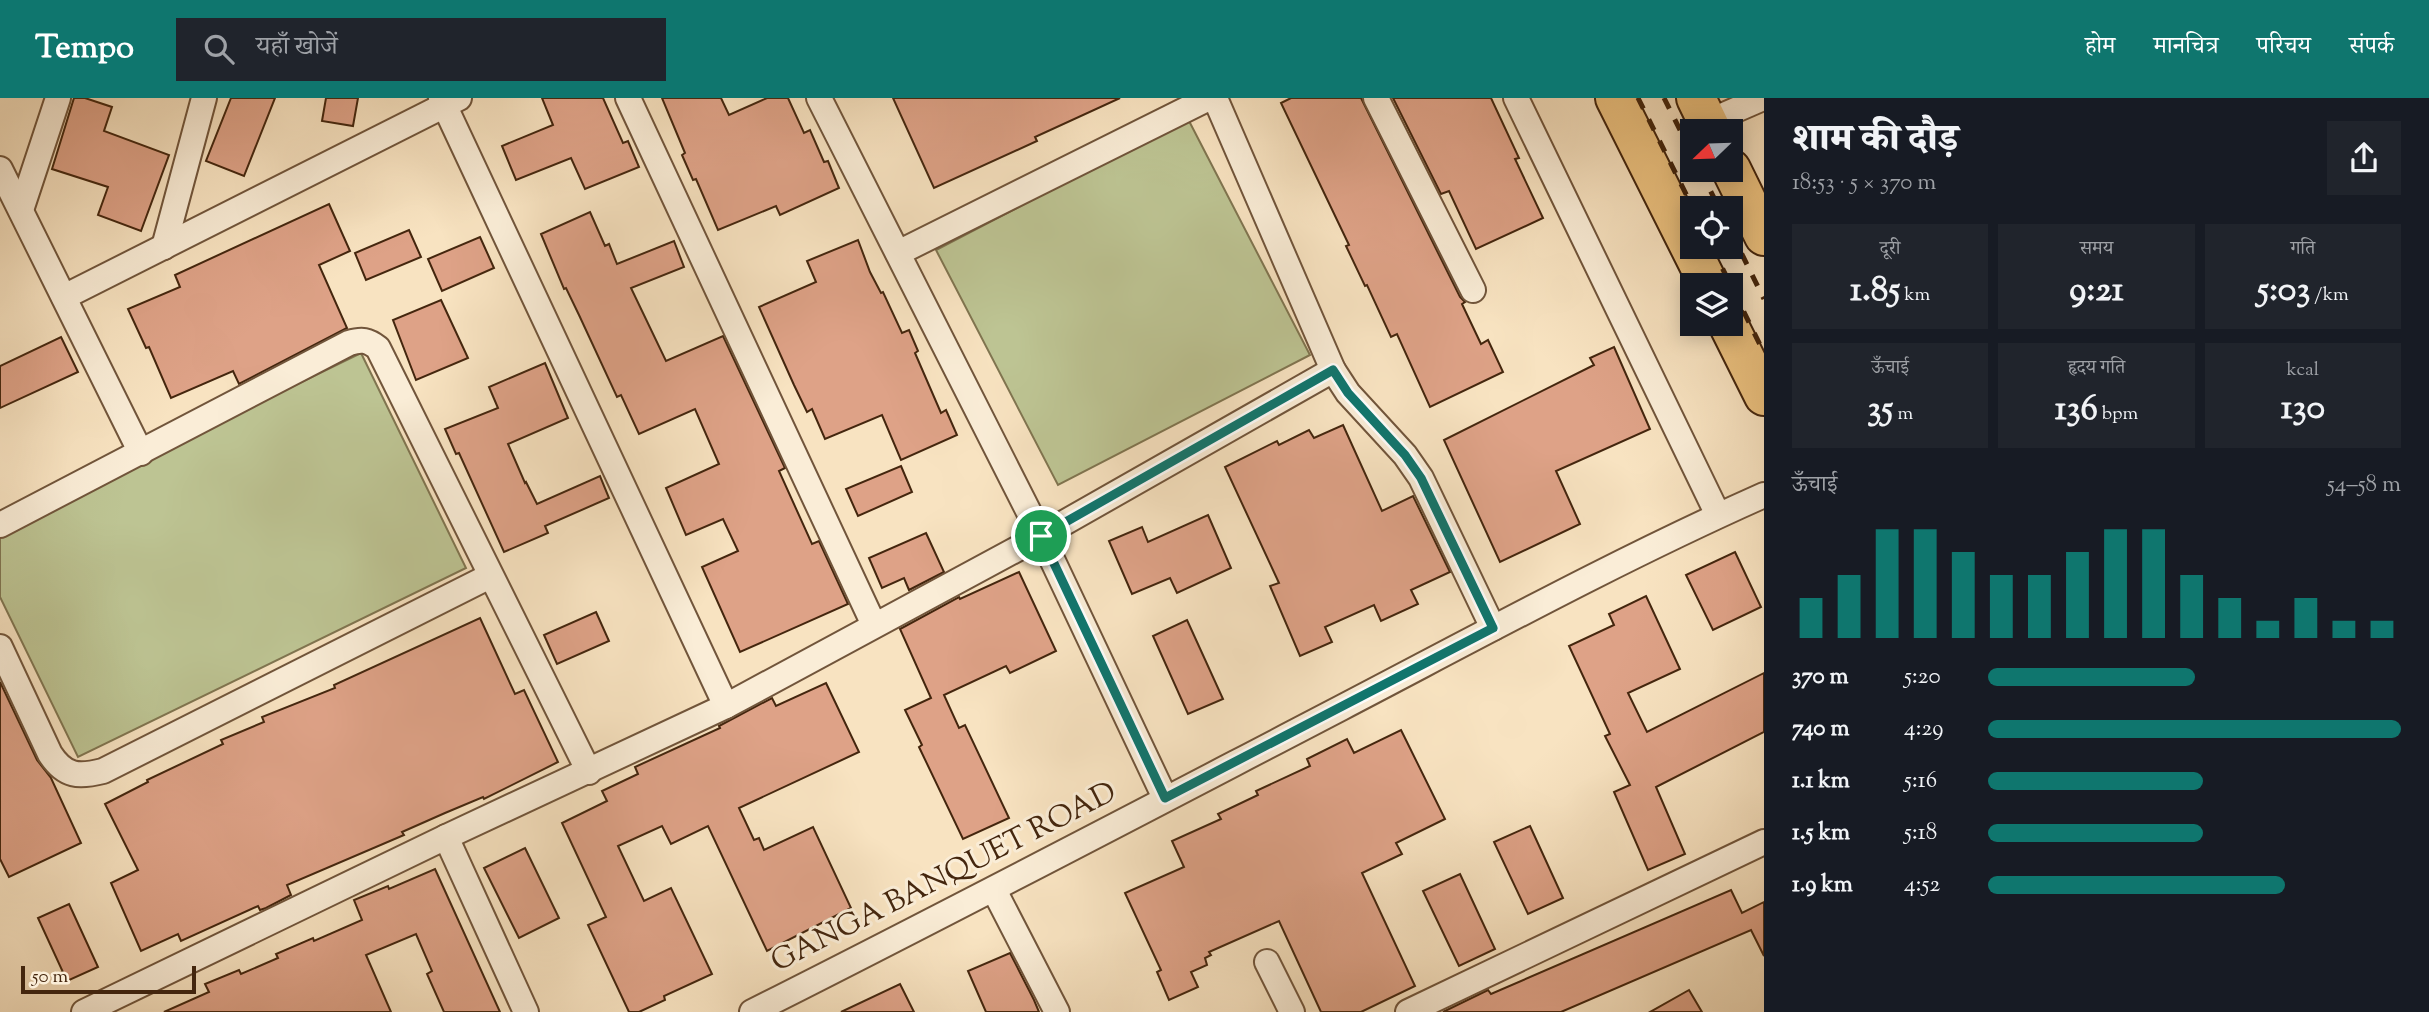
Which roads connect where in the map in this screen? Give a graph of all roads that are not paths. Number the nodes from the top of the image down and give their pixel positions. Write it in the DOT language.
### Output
graph roads {
  1 [pos="58,98"];
  2 [pos="204,98"];
  3 [pos="628,98"];
  4 [pos="819,98"];
  5 [pos="1209,98"];
  6 [pos="1215,98"];
  7 [pos="1377,98"];
  8 [pos="1516,98"];
  9 [pos="1615,98"];
  10 [pos="1763,98"];
  11 [pos="448,100"];
  12 [pos="1705,117"];
  13 [pos="0,169"];
  14 [pos="1739,182"];
  15 [pos="21,210"];
  16 [pos="1760,218"];
  17 [pos="164,247"];
  18 [pos="898,253"];
  19 [pos="1703,273"];
  20 [pos="1473,290"];
  21 [pos="64,297"];
  22 [pos="1734,336"];
  23 [pos="1333,370"];
  24 [pos="1764,396"];
  25 [pos="141,453"];
  26 [pos="1764,495"];
  27 [pos="1718,515"];
  28 [pos="0,525"];
  29 [pos="1041,536"];
  30 [pos="490,576"];
  31 [pos="874,625"];
  32 [pos="1493,628"];
  33 [pos="0,647"];
  34 [pos="726,706"];
  35 [pos="589,772"];
  36 [pos="1165,798"];
  37 [pos="446,837"];
  38 [pos="1764,842"];
  39 [pos="994,890"];
  40 [pos="1267,961"];
  41 [pos="84,1012"];
  42 [pos="526,1012"];
  43 [pos="752,1012"];
  44 [pos="1057,1012"];
  45 [pos="1292,1012"];
  46 [pos="1408,1012"];
  1 -- 15 [label="street"];
  2 -- 17 [label="street"];
  3 -- 31 [label="street"];
  4 -- 18 [label="street"];
  5 -- 18 [label="street"];
  6 -- 23 [label="street"];
  7 -- 20 [label="street"];
  8 -- 27 [label="street"];
  9 -- 19 [label="highway"];
  10 -- 12 [label="street"];
  11 -- 17 [label="street"];
  11 -- 34 [label="street"];
  13 -- 15 [label="street"];
  14 -- 16 [label="highway"];
  15 -- 21 [label="street"];
  17 -- 21 [label="street"];
  18 -- 29 [label="street"];
  21 -- 25 [label="street"];
  22 -- 24 [label="highway"];
  23 -- 29 [label="street"];
  23 -- 32 [label="street"];
  25 -- 28 [label="street"];
  25 -- 30 [label="street"];
  26 -- 27 [label="street, GANGA BANQUET ROAD"];
  27 -- 32 [label="street, GANGA BANQUET ROAD"];
  29 -- 31 [label="street"];
  29 -- 36 [label="street"];
  30 -- 33 [label="street"];
  30 -- 35 [label="street"];
  31 -- 34 [label="street"];
  32 -- 36 [label="street, GANGA BANQUET ROAD"];
  34 -- 35 [label="street"];
  35 -- 37 [label="street"];
  36 -- 39 [label="street, GANGA BANQUET ROAD"];
  37 -- 41 [label="street"];
  37 -- 42 [label="street"];
  38 -- 46 [label="street"];
  39 -- 43 [label="street, GANGA BANQUET ROAD"];
  39 -- 44 [label="street"];
  40 -- 45 [label="street"];
}
